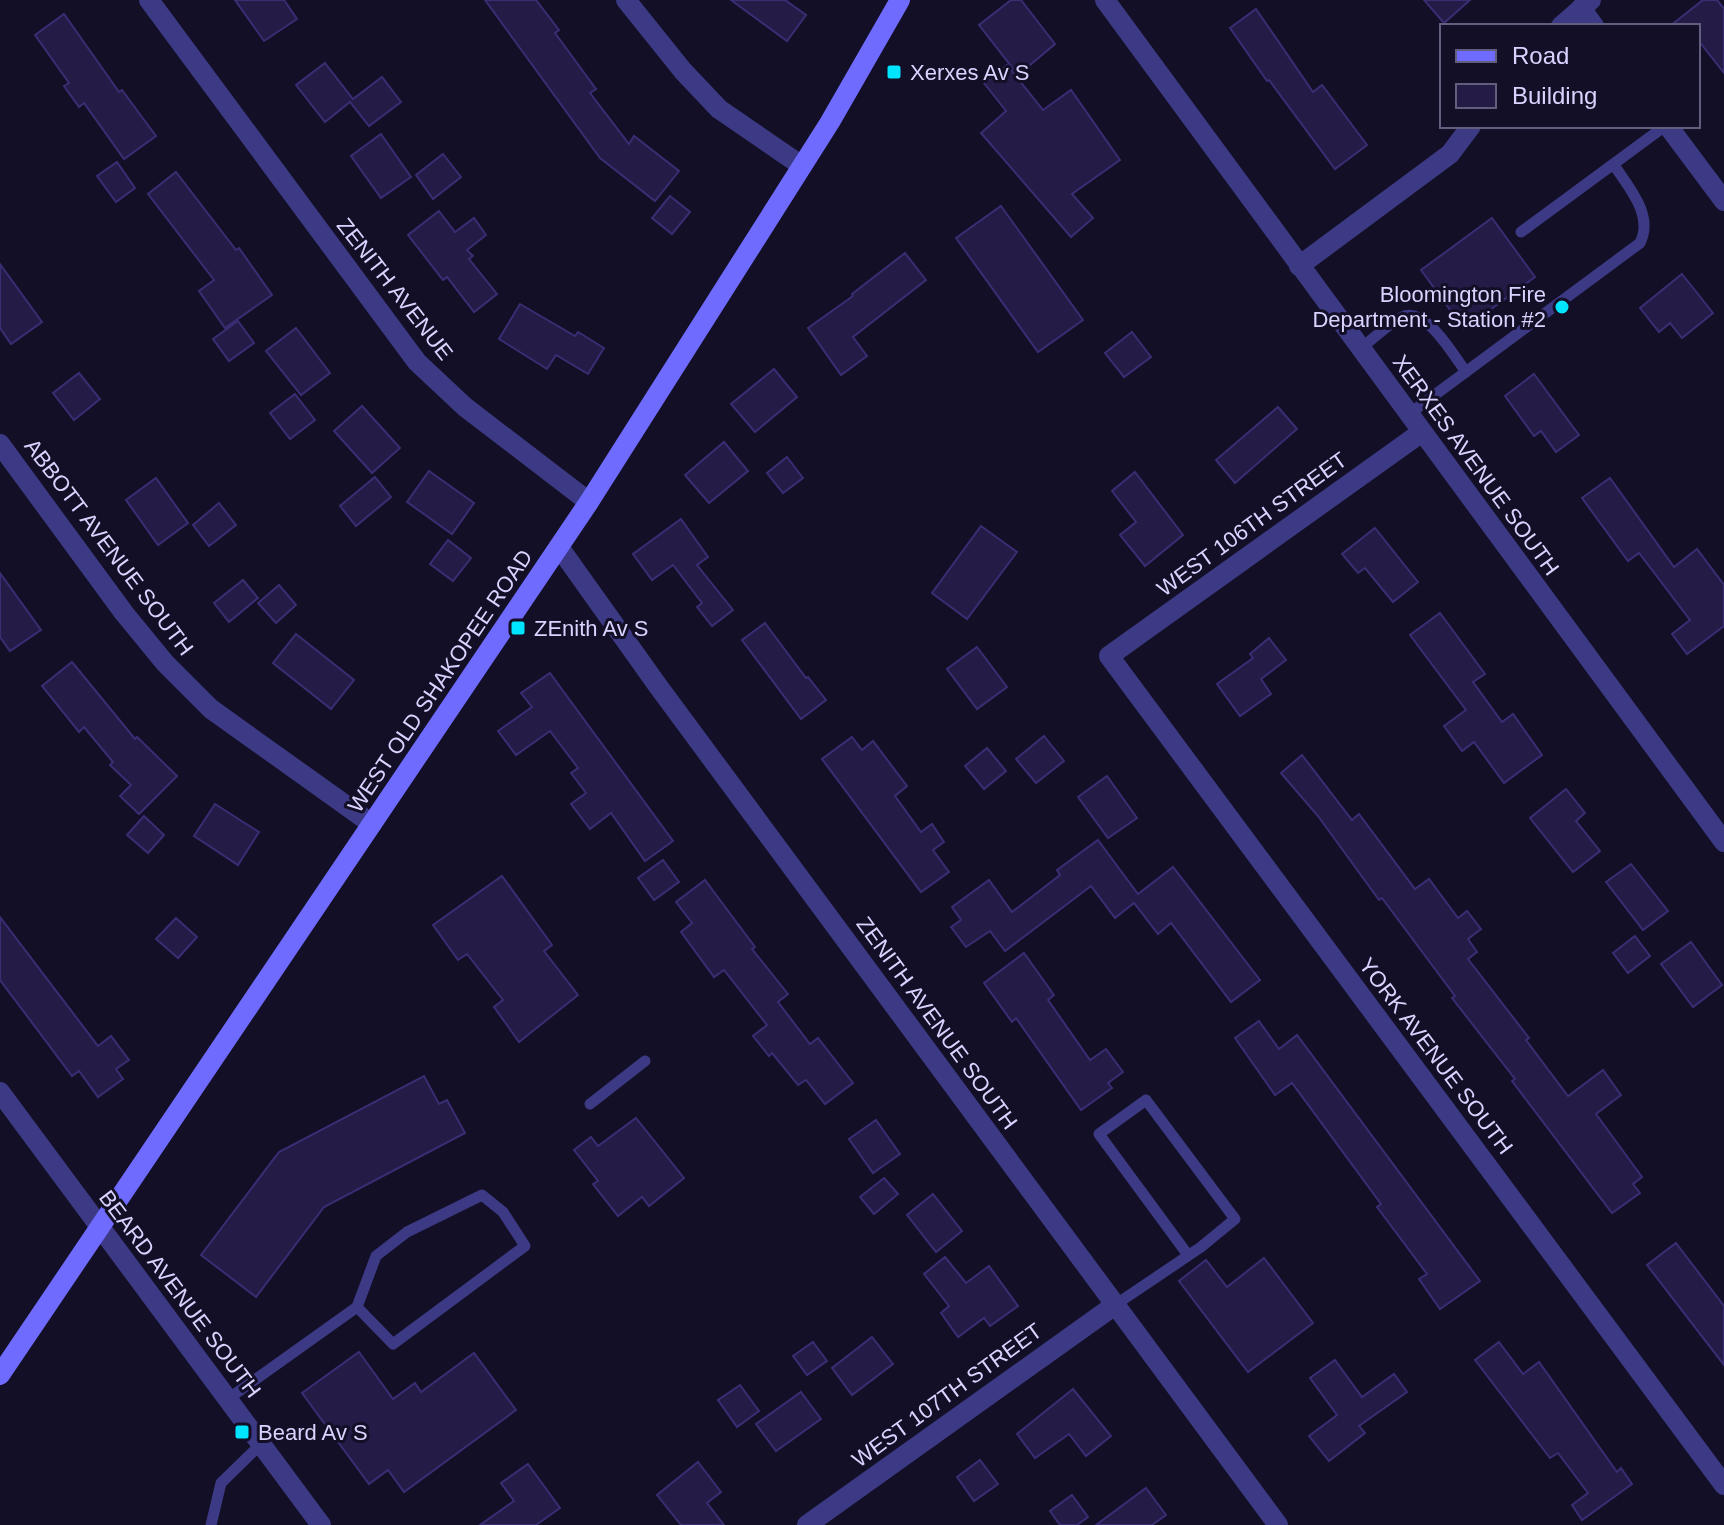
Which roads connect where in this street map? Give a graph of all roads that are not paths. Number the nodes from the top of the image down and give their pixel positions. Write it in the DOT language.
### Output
graph roads {
  1 [pos="149,0"];
  2 [pos="626,0"];
  3 [pos="900,0"];
  4 [pos="1105,0"];
  5 [pos="1586,4"];
  6 [pos="1563,24"];
  7 [pos="1593,24"];
  8 [pos="1470,128"];
  9 [pos="1663,128"];
  10 [pos="1668,128"];
  11 [pos="1614,165"];
  12 [pos="802,166"];
  13 [pos="1724,201"];
  14 [pos="1521,232"];
  15 [pos="1299,266"];
  16 [pos="1360,349"];
  17 [pos="1466,372"];
  18 [pos="1409,414"];
  19 [pos="1422,432"];
  20 [pos="0,444"];
  21 [pos="589,502"];
  22 [pos="559,547"];
  23 [pos="1109,656"];
  24 [pos="372,824"];
  25 [pos="1724,842"];
  26 [pos="645,1061"];
  27 [pos="0,1092"];
  28 [pos="590,1104"];
  29 [pos="101,1228"];
  30 [pos="1188,1255"];
  31 [pos="1115,1305"];
  32 [pos="357,1307"];
  33 [pos="0,1375"];
  34 [pos="228,1399"];
  35 [pos="261,1444"];
  36 [pos="1724,1485"];
  37 [pos="211,1525"];
  38 [pos="321,1525"];
  39 [pos="807,1525"];
  40 [pos="1278,1525"];
  1 -- 21 [label="street, ZENITH AVENUE"];
  2 -- 12 [label="street"];
  3 -- 12 [label="main road, WEST OLD SHAKOPEE ROAD"];
  4 -- 15 [label="street, XERXES AVENUE SOUTH"];
  5 -- 6 [label="street"];
  5 -- 7 [label="street"];
  8 -- 15 [label="street"];
  9 -- 11 [label="lane"];
  10 -- 13 [label="street"];
  11 -- 14 [label="lane"];
  11 -- 17 [label="lane"];
  12 -- 21 [label="main road, WEST OLD SHAKOPEE ROAD"];
  15 -- 16 [label="street, XERXES AVENUE SOUTH"];
  16 -- 17 [label="lane"];
  16 -- 18 [label="street, XERXES AVENUE SOUTH"];
  17 -- 18 [label="lane"];
  18 -- 19 [label="street, XERXES AVENUE SOUTH"];
  19 -- 23 [label="street, WEST 106TH STREET"];
  19 -- 25 [label="street, XERXES AVENUE SOUTH"];
  20 -- 24 [label="street, ABBOTT AVENUE SOUTH"];
  21 -- 22 [label="main road, WEST OLD SHAKOPEE ROAD"];
  22 -- 24 [label="main road, WEST OLD SHAKOPEE ROAD"];
  22 -- 31 [label="street, ZENITH AVENUE SOUTH"];
  23 -- 36 [label="street, YORK AVENUE SOUTH"];
  24 -- 29 [label="main road, WEST OLD SHAKOPEE ROAD"];
  26 -- 28 [label="lane"];
  27 -- 29 [label="street, BEARD AVENUE SOUTH"];
  29 -- 33 [label="main road, WEST OLD SHAKOPEE ROAD"];
  29 -- 34 [label="street, BEARD AVENUE SOUTH"];
  30 -- 30 [label="lane"];
  30 -- 31 [label="lane"];
  31 -- 39 [label="street, WEST 107TH STREET"];
  31 -- 40 [label="street, ZENITH AVENUE SOUTH"];
  32 -- 32 [label="lane"];
  32 -- 34 [label="lane"];
  34 -- 35 [label="street, BEARD AVENUE SOUTH"];
  35 -- 37 [label="lane"];
  35 -- 38 [label="street, BEARD AVENUE SOUTH"];
}
